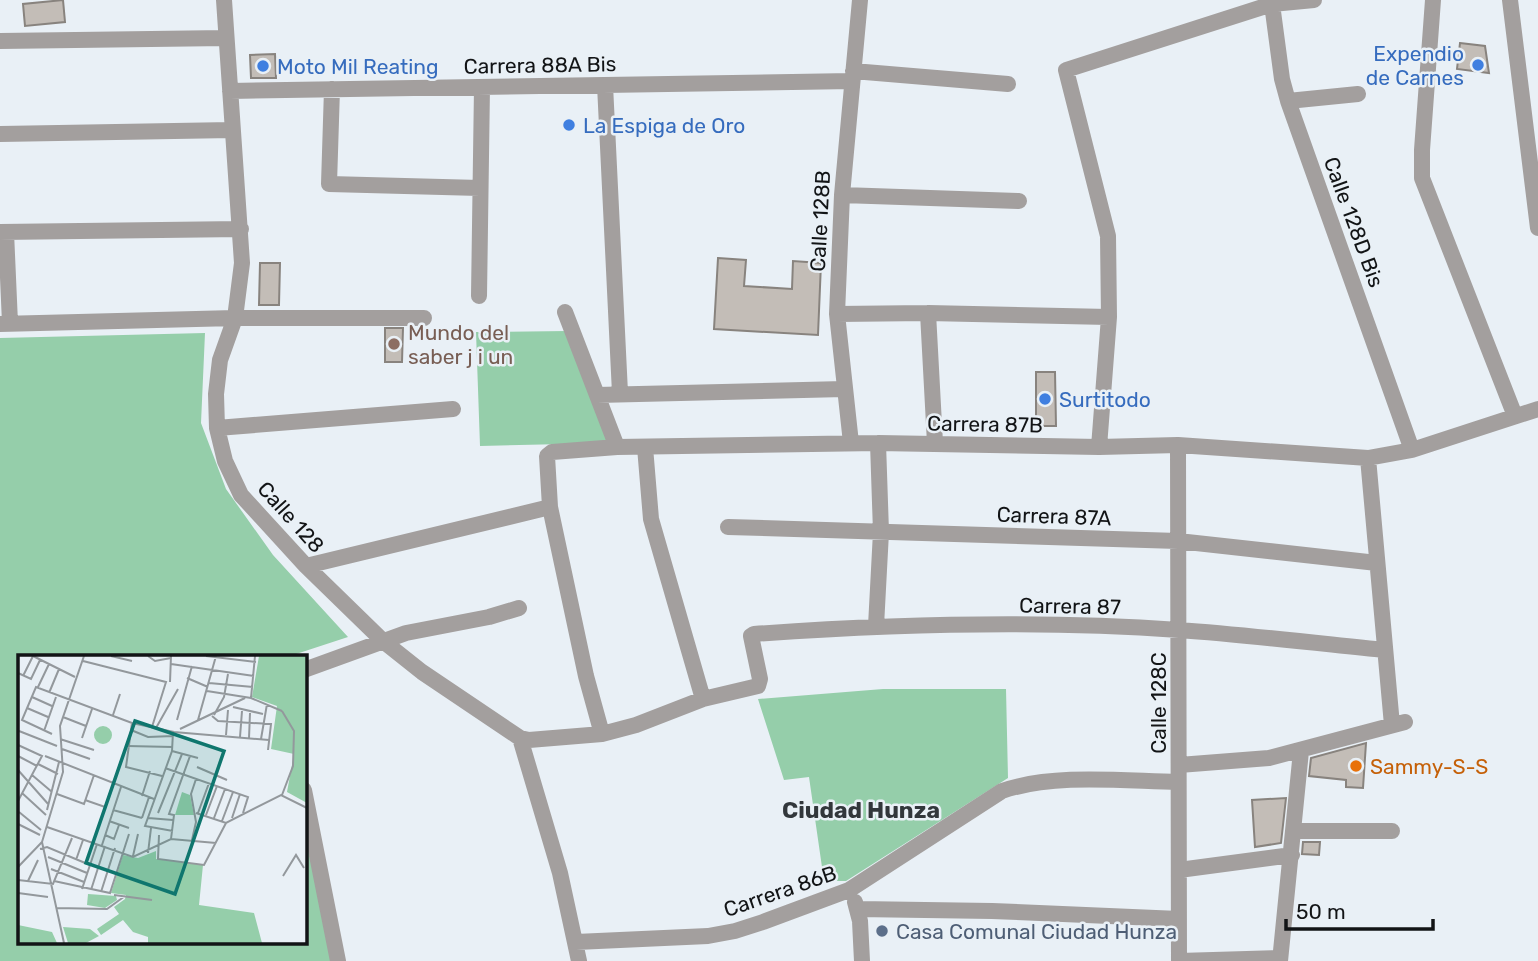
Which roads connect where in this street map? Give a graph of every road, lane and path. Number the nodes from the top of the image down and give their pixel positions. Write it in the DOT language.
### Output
graph roads {
  1 [pos="224,0"];
  2 [pos="860,0"];
  3 [pos="1314,0"];
  4 [pos="1433,0"];
  5 [pos="1510,0"];
  6 [pos="1272,4"];
  7 [pos="226,38"];
  8 [pos="0,41"];
  9 [pos="852,76"];
  10 [pos="1008,84"];
  11 [pos="605,85"];
  12 [pos="482,87"];
  13 [pos="332,89"];
  14 [pos="230,91"];
  15 [pos="1358,94"];
  16 [pos="1288,101"];
  17 [pos="232,130"];
  18 [pos="0,134"];
  19 [pos="1535,181"];
  20 [pos="480,188"];
  21 [pos="842,195"];
  22 [pos="1019,201"];
  23 [pos="1538,226"];
  24 [pos="241,229"];
  25 [pos="3,232"];
  26 [pos="479,296"];
  27 [pos="565,313"];
  28 [pos="928,313"];
  29 [pos="837,314"];
  30 [pos="1109,317"];
  31 [pos="235,318"];
  32 [pos="424,318"];
  33 [pos="5,323"];
  34 [pos="844,389"];
  35 [pos="620,393"];
  36 [pos="597,395"];
  37 [pos="453,409"];
  38 [pos="1538,409"];
  39 [pos="1515,416"];
  40 [pos="217,428"];
  41 [pos="851,443"];
  42 [pos="878,443"];
  43 [pos="935,443"];
  44 [pos="1178,445"];
  45 [pos="617,447"];
  46 [pos="645,447"];
  47 [pos="1099,447"];
  48 [pos="1412,450"];
  49 [pos="1368,458"];
  50 [pos="550,507"];
  51 [pos="727,527"];
  52 [pos="880,532"];
  53 [pos="1178,541"];
  54 [pos="1377,564"];
  55 [pos="306,566"];
  56 [pos="519,608"];
  57 [pos="876,626"];
  58 [pos="1178,630"];
  59 [pos="383,642"];
  60 [pos="1385,650"];
  61 [pos="306,669"];
  62 [pos="704,699"];
  63 [pos="602,734"];
  64 [pos="520,738"];
  65 [pos="1301,751"];
  66 [pos="1179,774"];
  67 [pos="306,800"];
  68 [pos="1293,831"];
  69 [pos="1392,831"];
  70 [pos="1292,855"];
  71 [pos="1179,870"];
  72 [pos="849,890"];
  73 [pos="858,909"];
  74 [pos="1179,919"];
  75 [pos="576,942"];
  76 [pos="1280,960"];
  77 [pos="338,961"];
  78 [pos="579,961"];
  79 [pos="862,961"];
  80 [pos="1179,961"];
  1 -- 7 [label="street, Calle 128"];
  2 -- 9 [label="street, Calle 128B"];
  3 -- 6 [label="street"];
  4 -- 39 [label="street"];
  5 -- 19 [label="street"];
  6 -- 16 [label="street, Calle 128D Bis"];
  6 -- 30 [label="street"];
  7 -- 8 [label="street"];
  7 -- 14 [label="street, Calle 128"];
  9 -- 10 [label="street, Carrera 88A Bis"];
  9 -- 11 [label="street, Carrera 88A Bis"];
  9 -- 21 [label="street, Calle 128B"];
  11 -- 12 [label="street, Carrera 88A Bis"];
  11 -- 35 [label="street"];
  12 -- 13 [label="street, Carrera 88A Bis"];
  12 -- 20 [label="street"];
  13 -- 14 [label="street, Carrera 88A Bis"];
  13 -- 20 [label="street"];
  14 -- 17 [label="street, Calle 128"];
  15 -- 16 [label="street"];
  16 -- 48 [label="street, Calle 128D Bis"];
  17 -- 18 [label="street"];
  17 -- 24 [label="street, Calle 128"];
  19 -- 23 [label="street"];
  20 -- 26 [label="street"];
  21 -- 22 [label="street"];
  21 -- 29 [label="street, Calle 128B"];
  24 -- 25 [label="street"];
  24 -- 31 [label="street, Calle 128"];
  25 -- 33 [label="street"];
  27 -- 36 [label="street"];
  28 -- 29 [label="street"];
  28 -- 30 [label="street"];
  28 -- 43 [label="street"];
  29 -- 34 [label="street, Calle 128B"];
  30 -- 47 [label="street"];
  31 -- 32 [label="street"];
  31 -- 33 [label="street"];
  31 -- 40 [label="street, Calle 128"];
  34 -- 35 [label="street"];
  34 -- 41 [label="street, Calle 128B"];
  35 -- 36 [label="street"];
  36 -- 45 [label="street"];
  37 -- 40 [label="street"];
  38 -- 39 [label="street, Carrera 87B"];
  39 -- 48 [label="street, Carrera 87B"];
  40 -- 55 [label="street, Calle 128"];
  41 -- 42 [label="street, Carrera 87B"];
  41 -- 46 [label="street, Carrera 87B"];
  42 -- 43 [label="street, Carrera 87B"];
  42 -- 52 [label="street"];
  43 -- 47 [label="street, Carrera 87B"];
  44 -- 47 [label="street, Carrera 87B"];
  44 -- 49 [label="street, Carrera 87B"];
  44 -- 53 [label="street, Calle 128C"];
  45 -- 46 [label="street, Carrera 87B"];
  45 -- 50 [label="street, Carrera 87B"];
  46 -- 62 [label="street"];
  48 -- 49 [label="street, Carrera 87B"];
  49 -- 54 [label="street"];
  50 -- 55 [label="street"];
  50 -- 63 [label="street"];
  51 -- 52 [label="street, Carrera 87A"];
  52 -- 53 [label="street, Carrera 87A"];
  52 -- 57 [label="street"];
  53 -- 54 [label="street, Carrera 87A"];
  53 -- 58 [label="street, Calle 128C"];
  54 -- 60 [label="street"];
  55 -- 59 [label="street, Calle 128"];
  56 -- 59 [label="street"];
  57 -- 58 [label="street, Carrera 87"];
  57 -- 62 [label="street, Carrera 87"];
  58 -- 60 [label="street, Carrera 87"];
  58 -- 66 [label="street, Calle 128C"];
  59 -- 61 [label="street"];
  59 -- 64 [label="street, Calle 128"];
  60 -- 65 [label="street, Carrera 86B"];
  62 -- 63 [label="street"];
  63 -- 64 [label="street"];
  64 -- 75 [label="street"];
  65 -- 66 [label="street, Carrera 86B"];
  65 -- 68 [label="street"];
  66 -- 71 [label="street, Calle 128C"];
  66 -- 72 [label="street, Carrera 86B"];
  67 -- 77 [label="street"];
  68 -- 69 [label="street"];
  68 -- 70 [label="street"];
  70 -- 71 [label="street"];
  70 -- 76 [label="street"];
  71 -- 74 [label="street, Calle 128C"];
  72 -- 73 [label="street"];
  72 -- 75 [label="street, Carrera 86B"];
  73 -- 74 [label="street"];
  73 -- 79 [label="street"];
  74 -- 80 [label="street, Calle 128C"];
  75 -- 78 [label="street"];
  76 -- 80 [label="street"];
}
